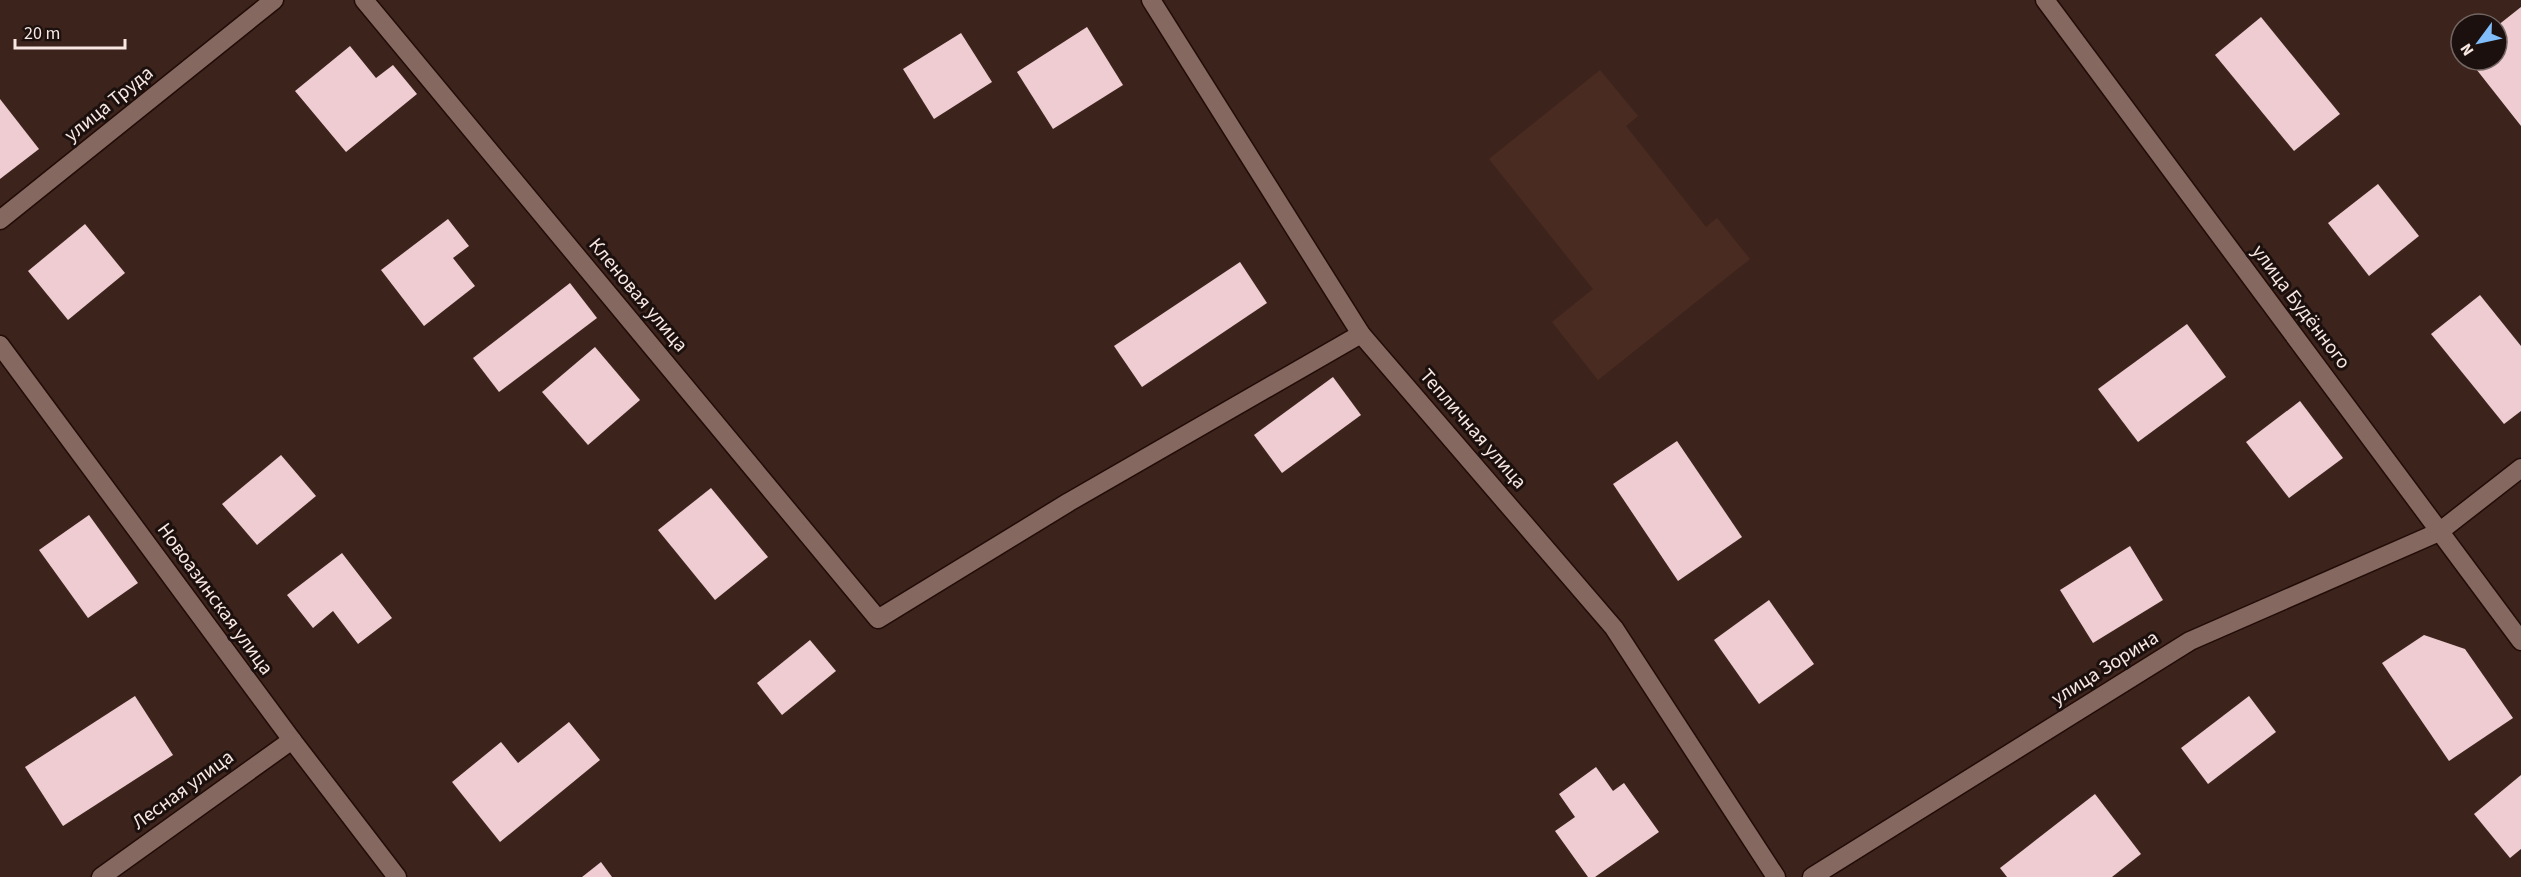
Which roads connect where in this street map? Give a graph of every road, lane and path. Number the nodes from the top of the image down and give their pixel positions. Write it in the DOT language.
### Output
graph roads {
  1 [pos="274,0"];
  2 [pos="364,0"];
  3 [pos="1151,0"];
  4 [pos="2045,0"];
  5 [pos="0,220"];
  6 [pos="1361,334"];
  7 [pos="0,345"];
  8 [pos="2521,468"];
  9 [pos="2439,532"];
  10 [pos="2521,640"];
  11 [pos="292,740"];
  12 [pos="101,877"];
  13 [pos="397,877"];
  14 [pos="1776,877"];
  15 [pos="1812,877"];
  1 -- 5 [label="street, улица Труда"];
  2 -- 6 [label="street, Кленовая улица"];
  3 -- 6 [label="street, Тепличная улица"];
  4 -- 9 [label="street, улица Будённого"];
  6 -- 14 [label="street, Тепличная улица"];
  7 -- 11 [label="street, Новоазинская улица"];
  8 -- 9 [label="street, улица Зорина"];
  9 -- 10 [label="street, улица Будённого"];
  9 -- 15 [label="street, улица Зорина"];
  11 -- 12 [label="street, Лесная улица"];
  11 -- 13 [label="street, Новоазинская улица"];
}
